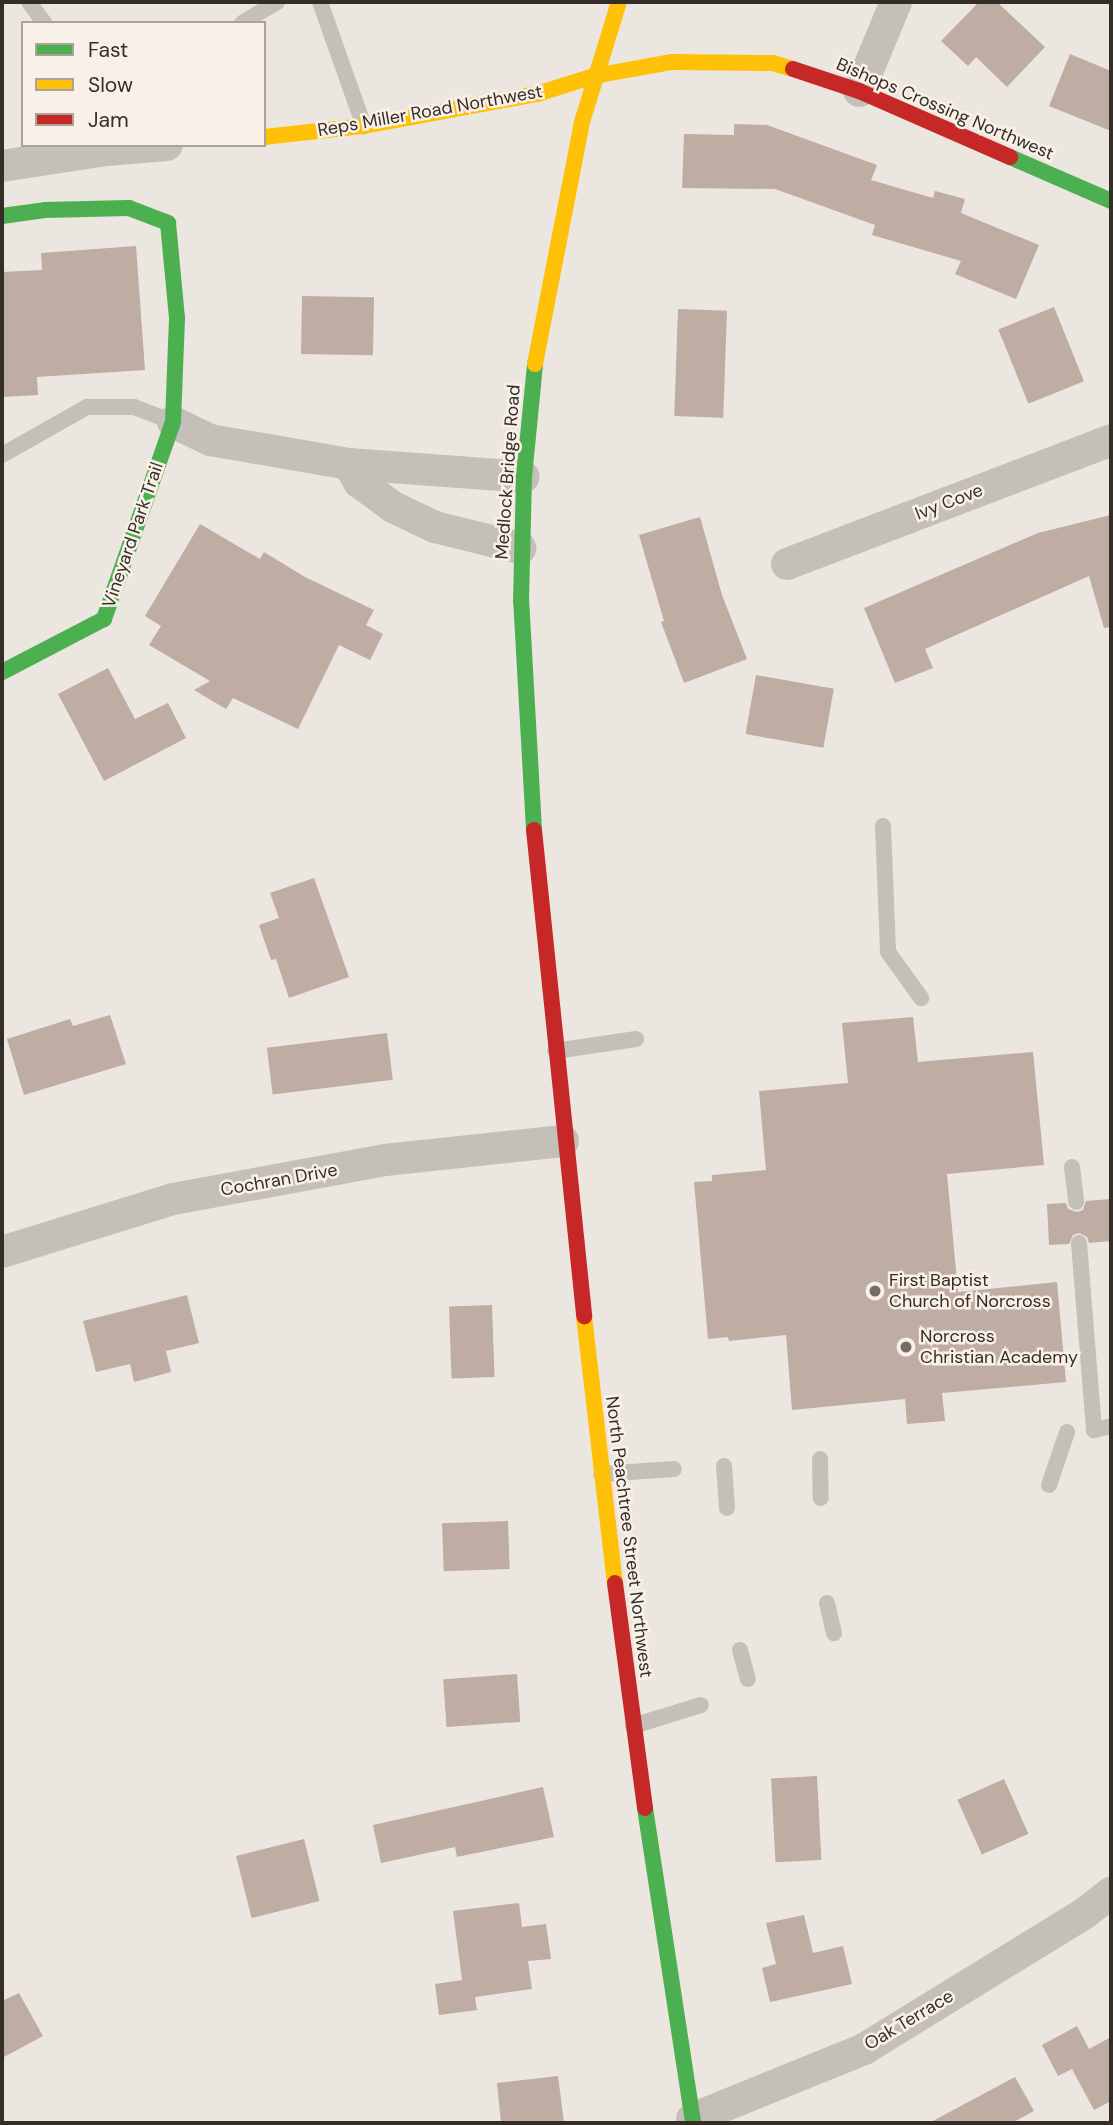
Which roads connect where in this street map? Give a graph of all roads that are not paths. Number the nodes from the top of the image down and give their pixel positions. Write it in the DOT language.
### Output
graph roads {
  1 [pos="29,2"];
  2 [pos="277,2"];
  3 [pos="320,2"];
  4 [pos="619,2"];
  5 [pos="896,2"];
  6 [pos="43,21"];
  7 [pos="245,21"];
  8 [pos="594,76"];
  9 [pos="859,92"];
  10 [pos="364,125"];
  11 [pos="266,137"];
  12 [pos="151,147"];
  13 [pos="2,166"];
  14 [pos="1111,201"];
  15 [pos="2,216"];
  16 [pos="173,422"];
  17 [pos="1111,440"];
  18 [pos="2,455"];
  19 [pos="349,464"];
  20 [pos="524,477"];
  21 [pos="520,548"];
  22 [pos="787,564"];
  23 [pos="2,672"];
  24 [pos="883,825"];
  25 [pos="545,953"];
  26 [pos="921,998"];
  27 [pos="636,1038"];
  28 [pos="555,1051"];
  29 [pos="563,1141"];
  30 [pos="1072,1167"];
  31 [pos="1076,1202"];
  32 [pos="1079,1243"];
  33 [pos="2,1252"];
  34 [pos="1111,1426"];
  35 [pos="1067,1432"];
  36 [pos="820,1459"];
  37 [pos="724,1466"];
  38 [pos="674,1469"];
  39 [pos="601,1474"];
  40 [pos="1049,1485"];
  41 [pos="821,1498"];
  42 [pos="727,1507"];
  43 [pos="827,1603"];
  44 [pos="834,1633"];
  45 [pos="740,1650"];
  46 [pos="748,1679"];
  47 [pos="701,1705"];
  48 [pos="633,1726"];
  49 [pos="1111,1893"];
  50 [pos="692,2121"];
  1 -- 6 [label="lane"];
  2 -- 7 [label="lane"];
  3 -- 10 [label="lane"];
  4 -- 8 [label="street, Medlock Bridge Road"];
  5 -- 9 [label="street"];
  8 -- 9 [label="street, Bishops Crossing Northwest"];
  8 -- 10 [label="street, Reps Miller Road Northwest"];
  8 -- 20 [label="street, Medlock Bridge Road"];
  9 -- 14 [label="street, Bishops Crossing Northwest"];
  10 -- 11 [label="street, Reps Miller Road Northwest"];
  12 -- 13 [label="street"];
  15 -- 16 [label="street, Vineyard Park Trail"];
  16 -- 18 [label="lane"];
  16 -- 19 [label="street"];
  16 -- 23 [label="street, Vineyard Park Trail"];
  17 -- 22 [label="street, Ivy Cove"];
  19 -- 20 [label="street"];
  19 -- 21 [label="street"];
  20 -- 21 [label="street, Medlock Bridge Road"];
  21 -- 25 [label="street, Medlock Bridge Road"];
  24 -- 26 [label="lane"];
  25 -- 28 [label="street, North Peachtree Street Northwest"];
  27 -- 28 [label="lane"];
  28 -- 29 [label="street, North Peachtree Street Northwest"];
  29 -- 33 [label="street, Cochran Drive"];
  29 -- 39 [label="street, North Peachtree Street Northwest"];
  30 -- 31 [label="lane"];
  32 -- 34 [label="lane"];
  35 -- 40 [label="lane"];
  36 -- 41 [label="lane"];
  37 -- 42 [label="lane"];
  38 -- 39 [label="lane"];
  39 -- 48 [label="street, North Peachtree Street Northwest"];
  43 -- 44 [label="lane"];
  45 -- 46 [label="lane"];
  47 -- 48 [label="lane"];
  48 -- 50 [label="street, North Peachtree Street Northwest"];
  49 -- 50 [label="street, Oak Terrace"];
}
